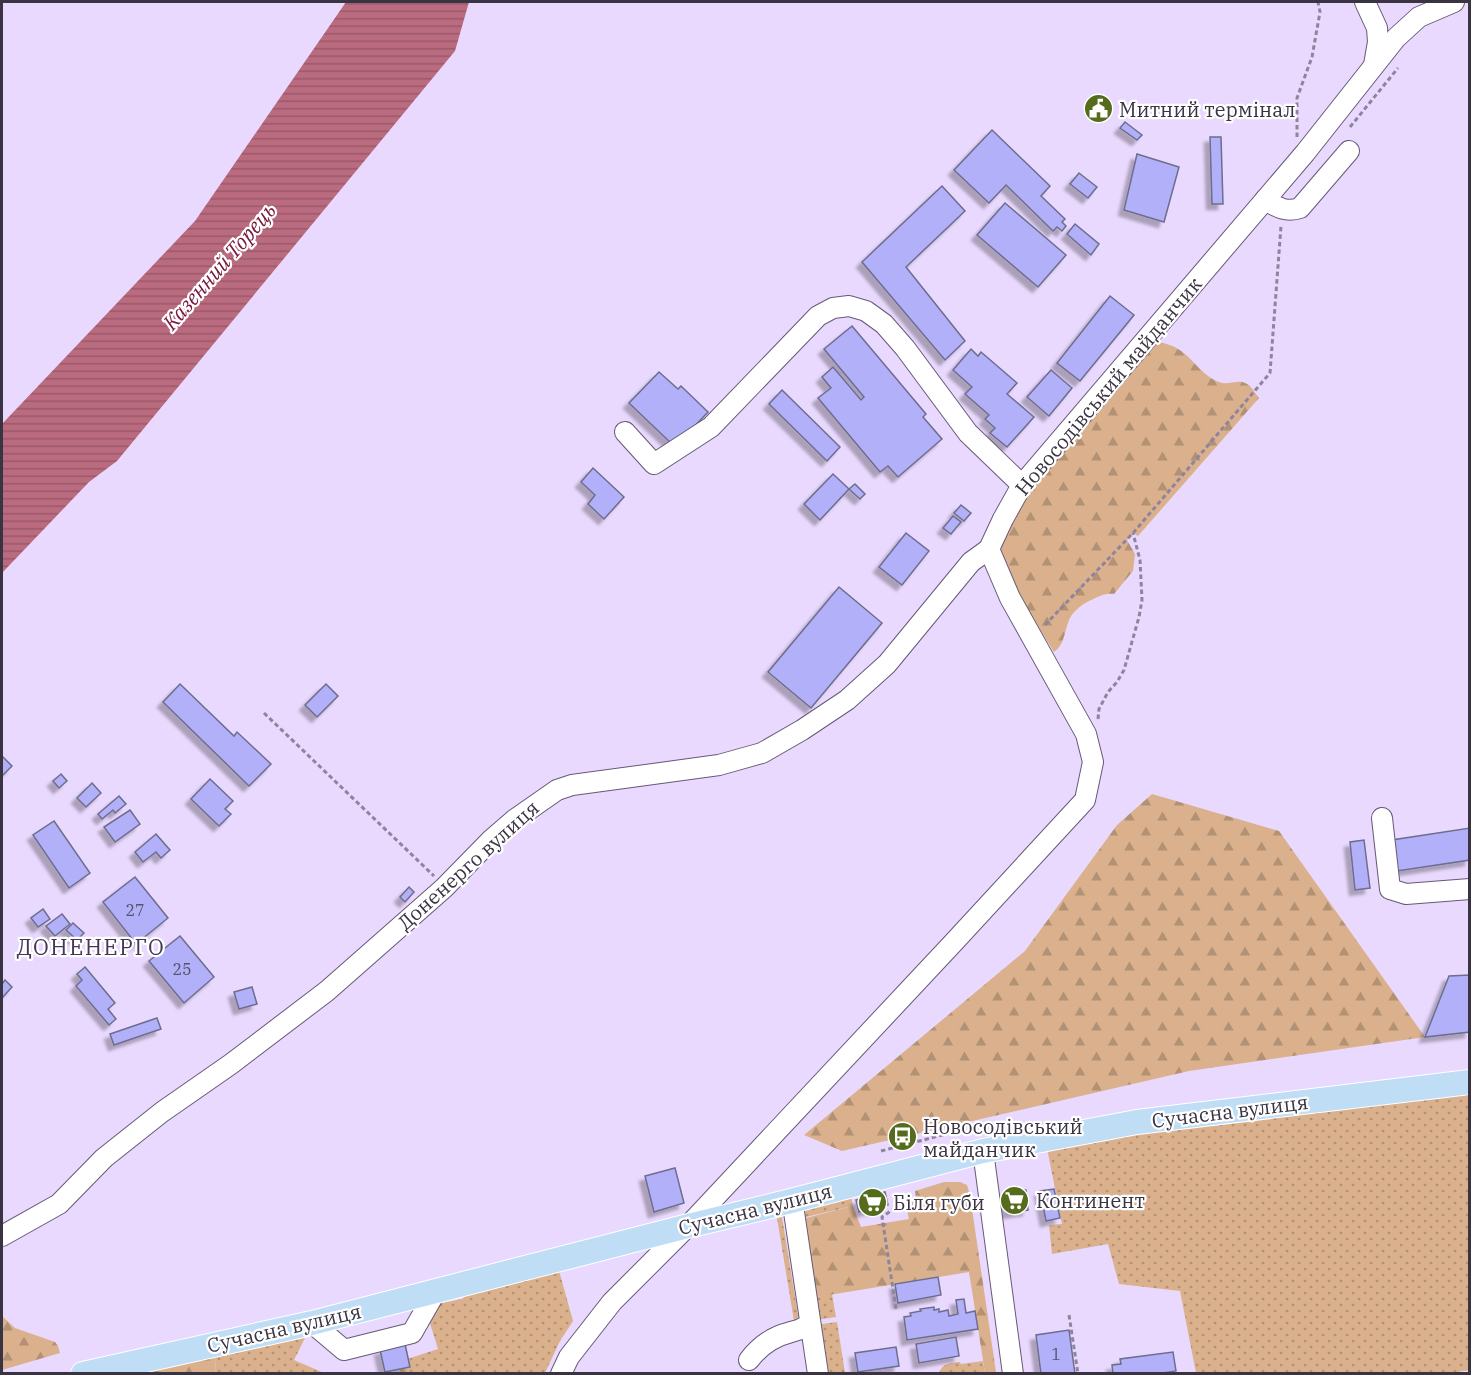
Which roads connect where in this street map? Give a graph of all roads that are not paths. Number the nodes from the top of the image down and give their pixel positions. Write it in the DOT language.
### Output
graph roads {
  1 [pos="1365,2"];
  2 [pos="1454,2"];
  3 [pos="1374,66"];
  4 [pos="1318,136"];
  5 [pos="1349,151"];
  6 [pos="1330,173"];
  7 [pos="1273,205"];
  8 [pos="625,432"];
  9 [pos="1022,485"];
  10 [pos="989,549"];
  11 [pos="1382,818"];
  12 [pos="1470,889"];
  13 [pos="1470,1082"];
  14 [pos="982,1151"];
  15 [pos="790,1201"];
  16 [pos="688,1226"];
  17 [pos="2,1236"];
  18 [pos="436,1292"];
  19 [pos="312,1323"];
  20 [pos="810,1323"];
  21 [pos="749,1360"];
  22 [pos="83,1374"];
  23 [pos="561,1374"];
  24 [pos="818,1374"];
  25 [pos="1013,1374"];
  1 -- 3 [label="street"];
  2 -- 3 [label="street, Новосодівський майданчик"];
  3 -- 4 [label="street, Новосодівський майданчик"];
  4 -- 6 [label="street"];
  4 -- 7 [label="street, Новосодівський майданчик"];
  5 -- 6 [label="street"];
  6 -- 7 [label="street"];
  7 -- 9 [label="street, Новосодівський майданчик"];
  8 -- 9 [label="street"];
  9 -- 10 [label="street, Новосодівський майданчик"];
  10 -- 16 [label="street"];
  10 -- 17 [label="street, Доненерго вулиця"];
  11 -- 12 [label="street"];
  13 -- 14 [label="main road, Сучасна вулиця"];
  14 -- 15 [label="main road, Сучасна вулиця"];
  14 -- 25 [label="street"];
  15 -- 16 [label="main road, Сучасна вулиця"];
  15 -- 20 [label="street"];
  16 -- 18 [label="main road, Сучасна вулиця"];
  16 -- 23 [label="street"];
  18 -- 19 [label="main road, Сучасна вулиця"];
  18 -- 19 [label="street"];
  19 -- 22 [label="main road, Сучасна вулиця"];
  20 -- 21 [label="street"];
  20 -- 24 [label="street"];
}
